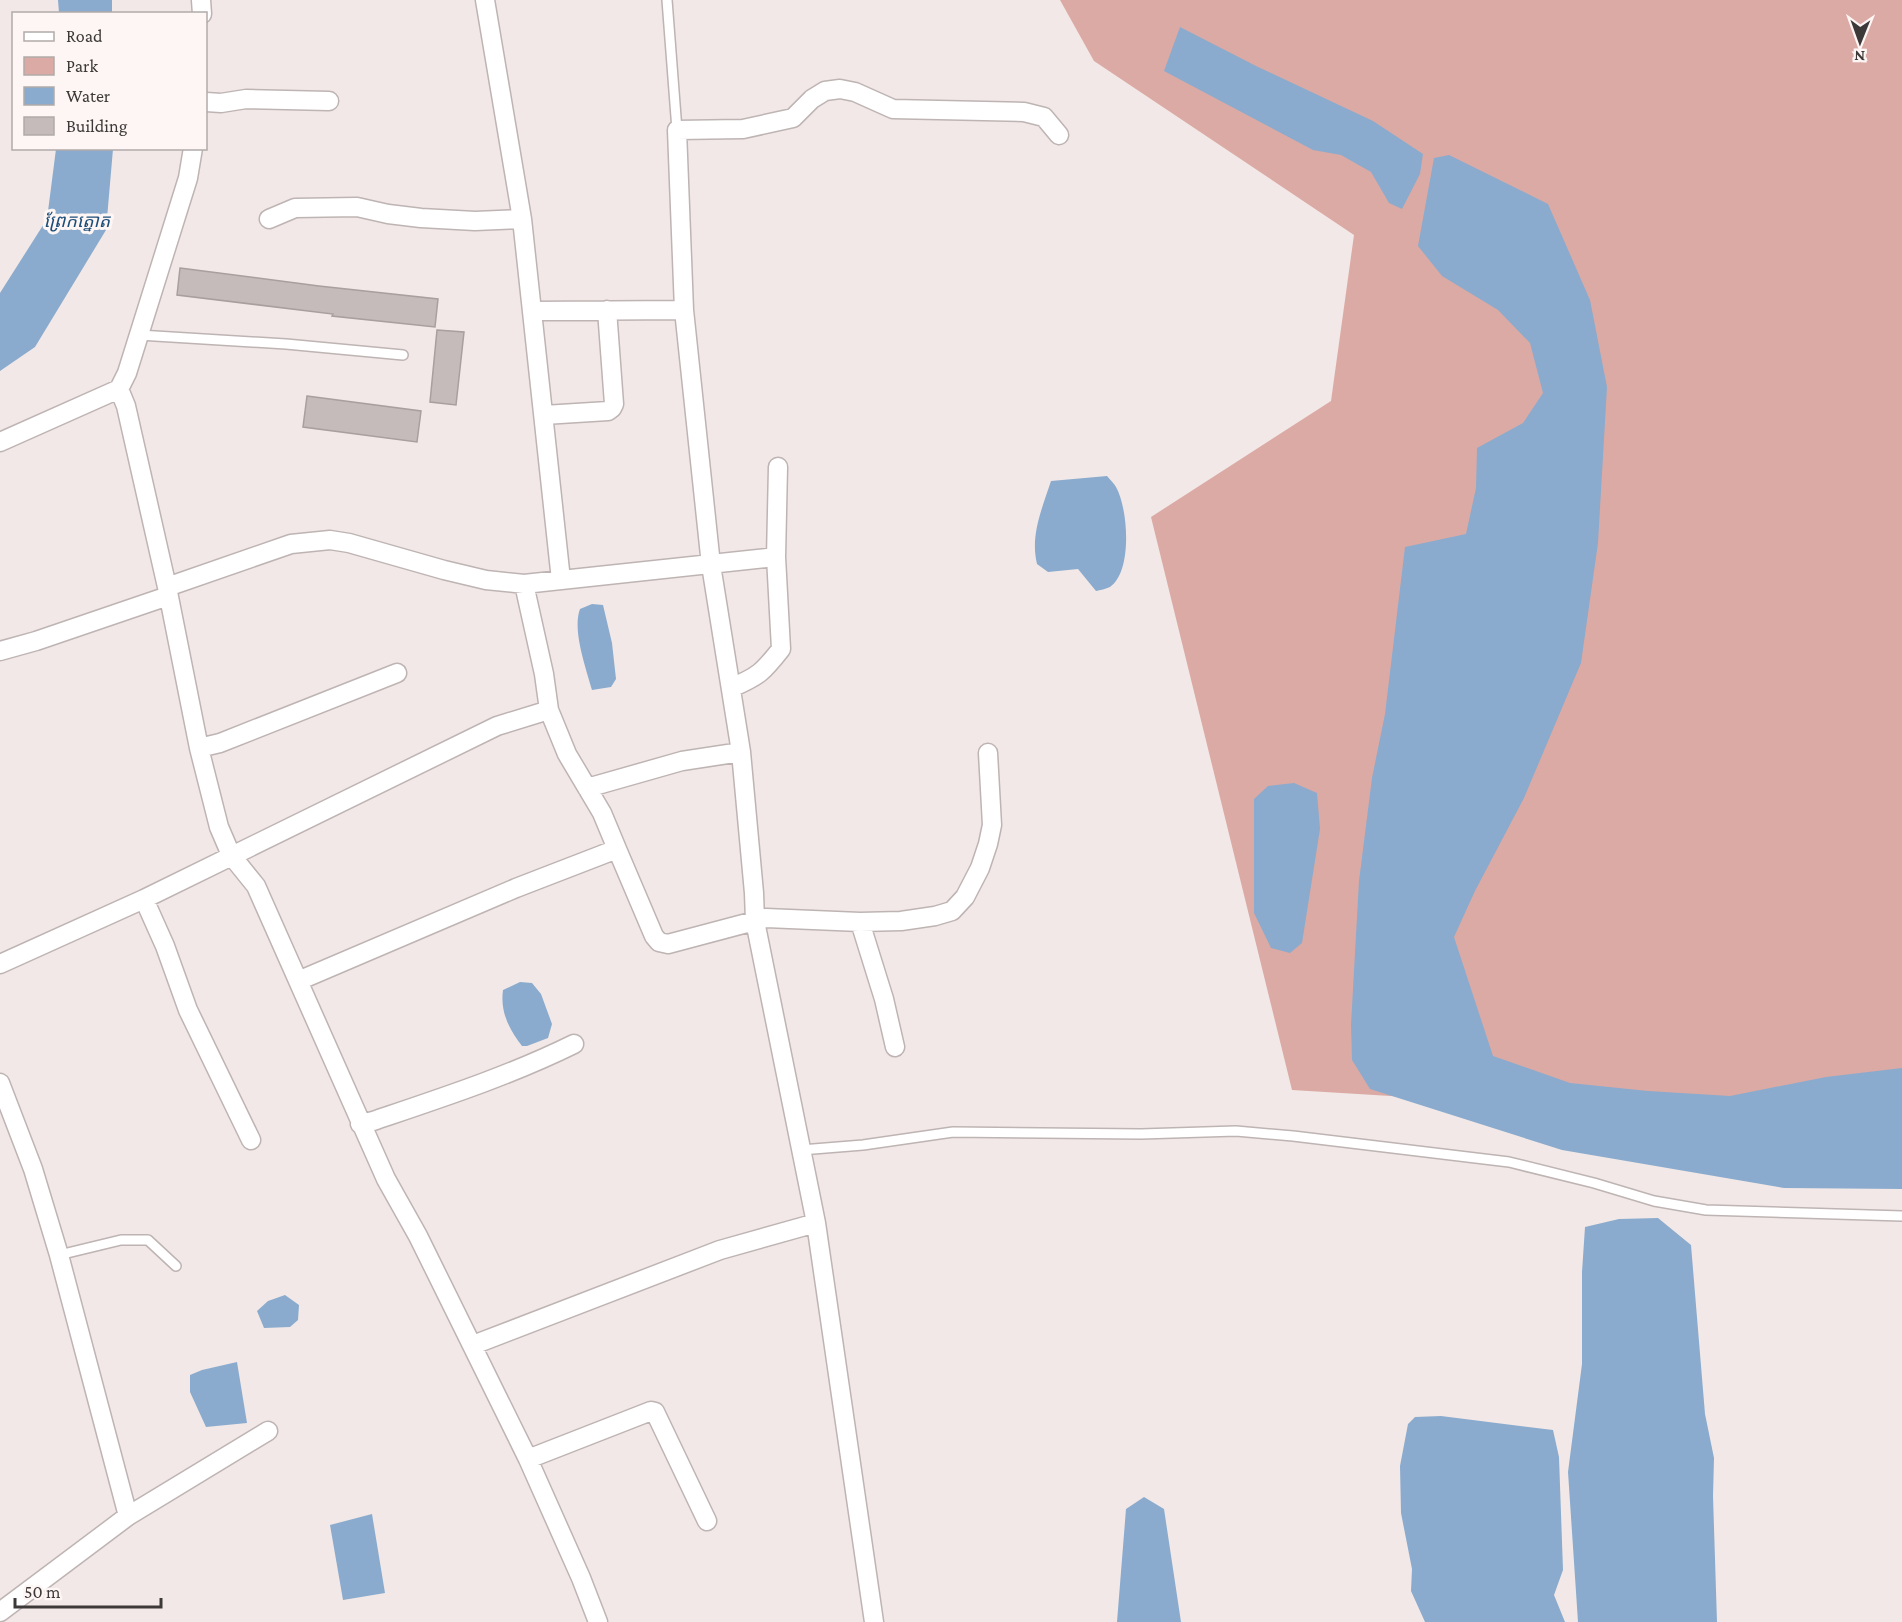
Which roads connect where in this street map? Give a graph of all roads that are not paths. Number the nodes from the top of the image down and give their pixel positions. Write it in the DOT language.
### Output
graph roads {
  1 [pos="485,0"];
  2 [pos="667,0"];
  3 [pos="329,101"];
  4 [pos="207,102"];
  5 [pos="677,130"];
  6 [pos="1059,135"];
  7 [pos="193,150"];
  8 [pos="269,219"];
  9 [pos="522,219"];
  10 [pos="607,310"];
  11 [pos="684,310"];
  12 [pos="533,311"];
  13 [pos="139,335"];
  14 [pos="404,355"];
  15 [pos="119,389"];
  16 [pos="544,415"];
  17 [pos="0,442"];
  18 [pos="778,467"];
  19 [pos="777,557"];
  20 [pos="711,565"];
  21 [pos="561,580"];
  22 [pos="524,584"];
  23 [pos="167,591"];
  24 [pos="0,651"];
  25 [pos="397,673"];
  26 [pos="731,687"];
  27 [pos="549,710"];
  28 [pos="199,748"];
  29 [pos="741,752"];
  30 [pos="988,753"];
  31 [pos="587,788"];
  32 [pos="617,849"];
  33 [pos="231,855"];
  34 [pos="144,899"];
  35 [pos="754,921"];
  36 [pos="860,922"];
  37 [pos="0,964"];
  38 [pos="298,981"];
  39 [pos="574,1044"];
  40 [pos="895,1047"];
  41 [pos="0,1083"];
  42 [pos="360,1124"];
  43 [pos="251,1140"];
  44 [pos="801,1150"];
  45 [pos="1902,1216"];
  46 [pos="816,1223"];
  47 [pos="59,1255"];
  48 [pos="176,1266"];
  49 [pos="472,1345"];
  50 [pos="268,1431"];
  51 [pos="528,1459"];
  52 [pos="128,1516"];
  53 [pos="707,1521"];
  54 [pos="0,1612"];
  55 [pos="598,1622"];
  56 [pos="874,1622"];
  1 -- 9 [label="street"];
  2 -- 5 [label="lane"];
  3 -- 4 [label="street"];
  5 -- 6 [label="street"];
  5 -- 11 [label="street"];
  7 -- 13 [label="street"];
  8 -- 9 [label="street"];
  9 -- 12 [label="street"];
  10 -- 11 [label="street"];
  10 -- 12 [label="street"];
  10 -- 16 [label="street"];
  11 -- 20 [label="street"];
  12 -- 16 [label="street"];
  13 -- 14 [label="lane"];
  13 -- 15 [label="street"];
  15 -- 17 [label="street"];
  15 -- 23 [label="street"];
  16 -- 21 [label="street"];
  18 -- 19 [label="street"];
  19 -- 20 [label="street"];
  19 -- 26 [label="street"];
  20 -- 21 [label="street"];
  20 -- 26 [label="street"];
  21 -- 22 [label="street"];
  22 -- 23 [label="street"];
  22 -- 27 [label="street"];
  23 -- 24 [label="street"];
  23 -- 28 [label="street"];
  25 -- 28 [label="street"];
  26 -- 29 [label="street"];
  27 -- 31 [label="street"];
  27 -- 33 [label="street"];
  28 -- 33 [label="street"];
  29 -- 31 [label="street"];
  29 -- 35 [label="street"];
  30 -- 36 [label="street"];
  31 -- 32 [label="street"];
  32 -- 35 [label="street"];
  32 -- 38 [label="street"];
  33 -- 34 [label="street"];
  33 -- 38 [label="street"];
  34 -- 37 [label="street"];
  34 -- 43 [label="street"];
  35 -- 36 [label="street"];
  35 -- 44 [label="street"];
  36 -- 40 [label="street"];
  38 -- 42 [label="street"];
  39 -- 42 [label="street"];
  41 -- 47 [label="street"];
  42 -- 49 [label="street"];
  44 -- 45 [label="lane"];
  44 -- 46 [label="street"];
  46 -- 49 [label="street"];
  46 -- 56 [label="street"];
  47 -- 48 [label="lane"];
  47 -- 52 [label="street"];
  49 -- 51 [label="street"];
  50 -- 52 [label="street"];
  51 -- 53 [label="street"];
  51 -- 55 [label="street"];
  52 -- 54 [label="street"];
}
